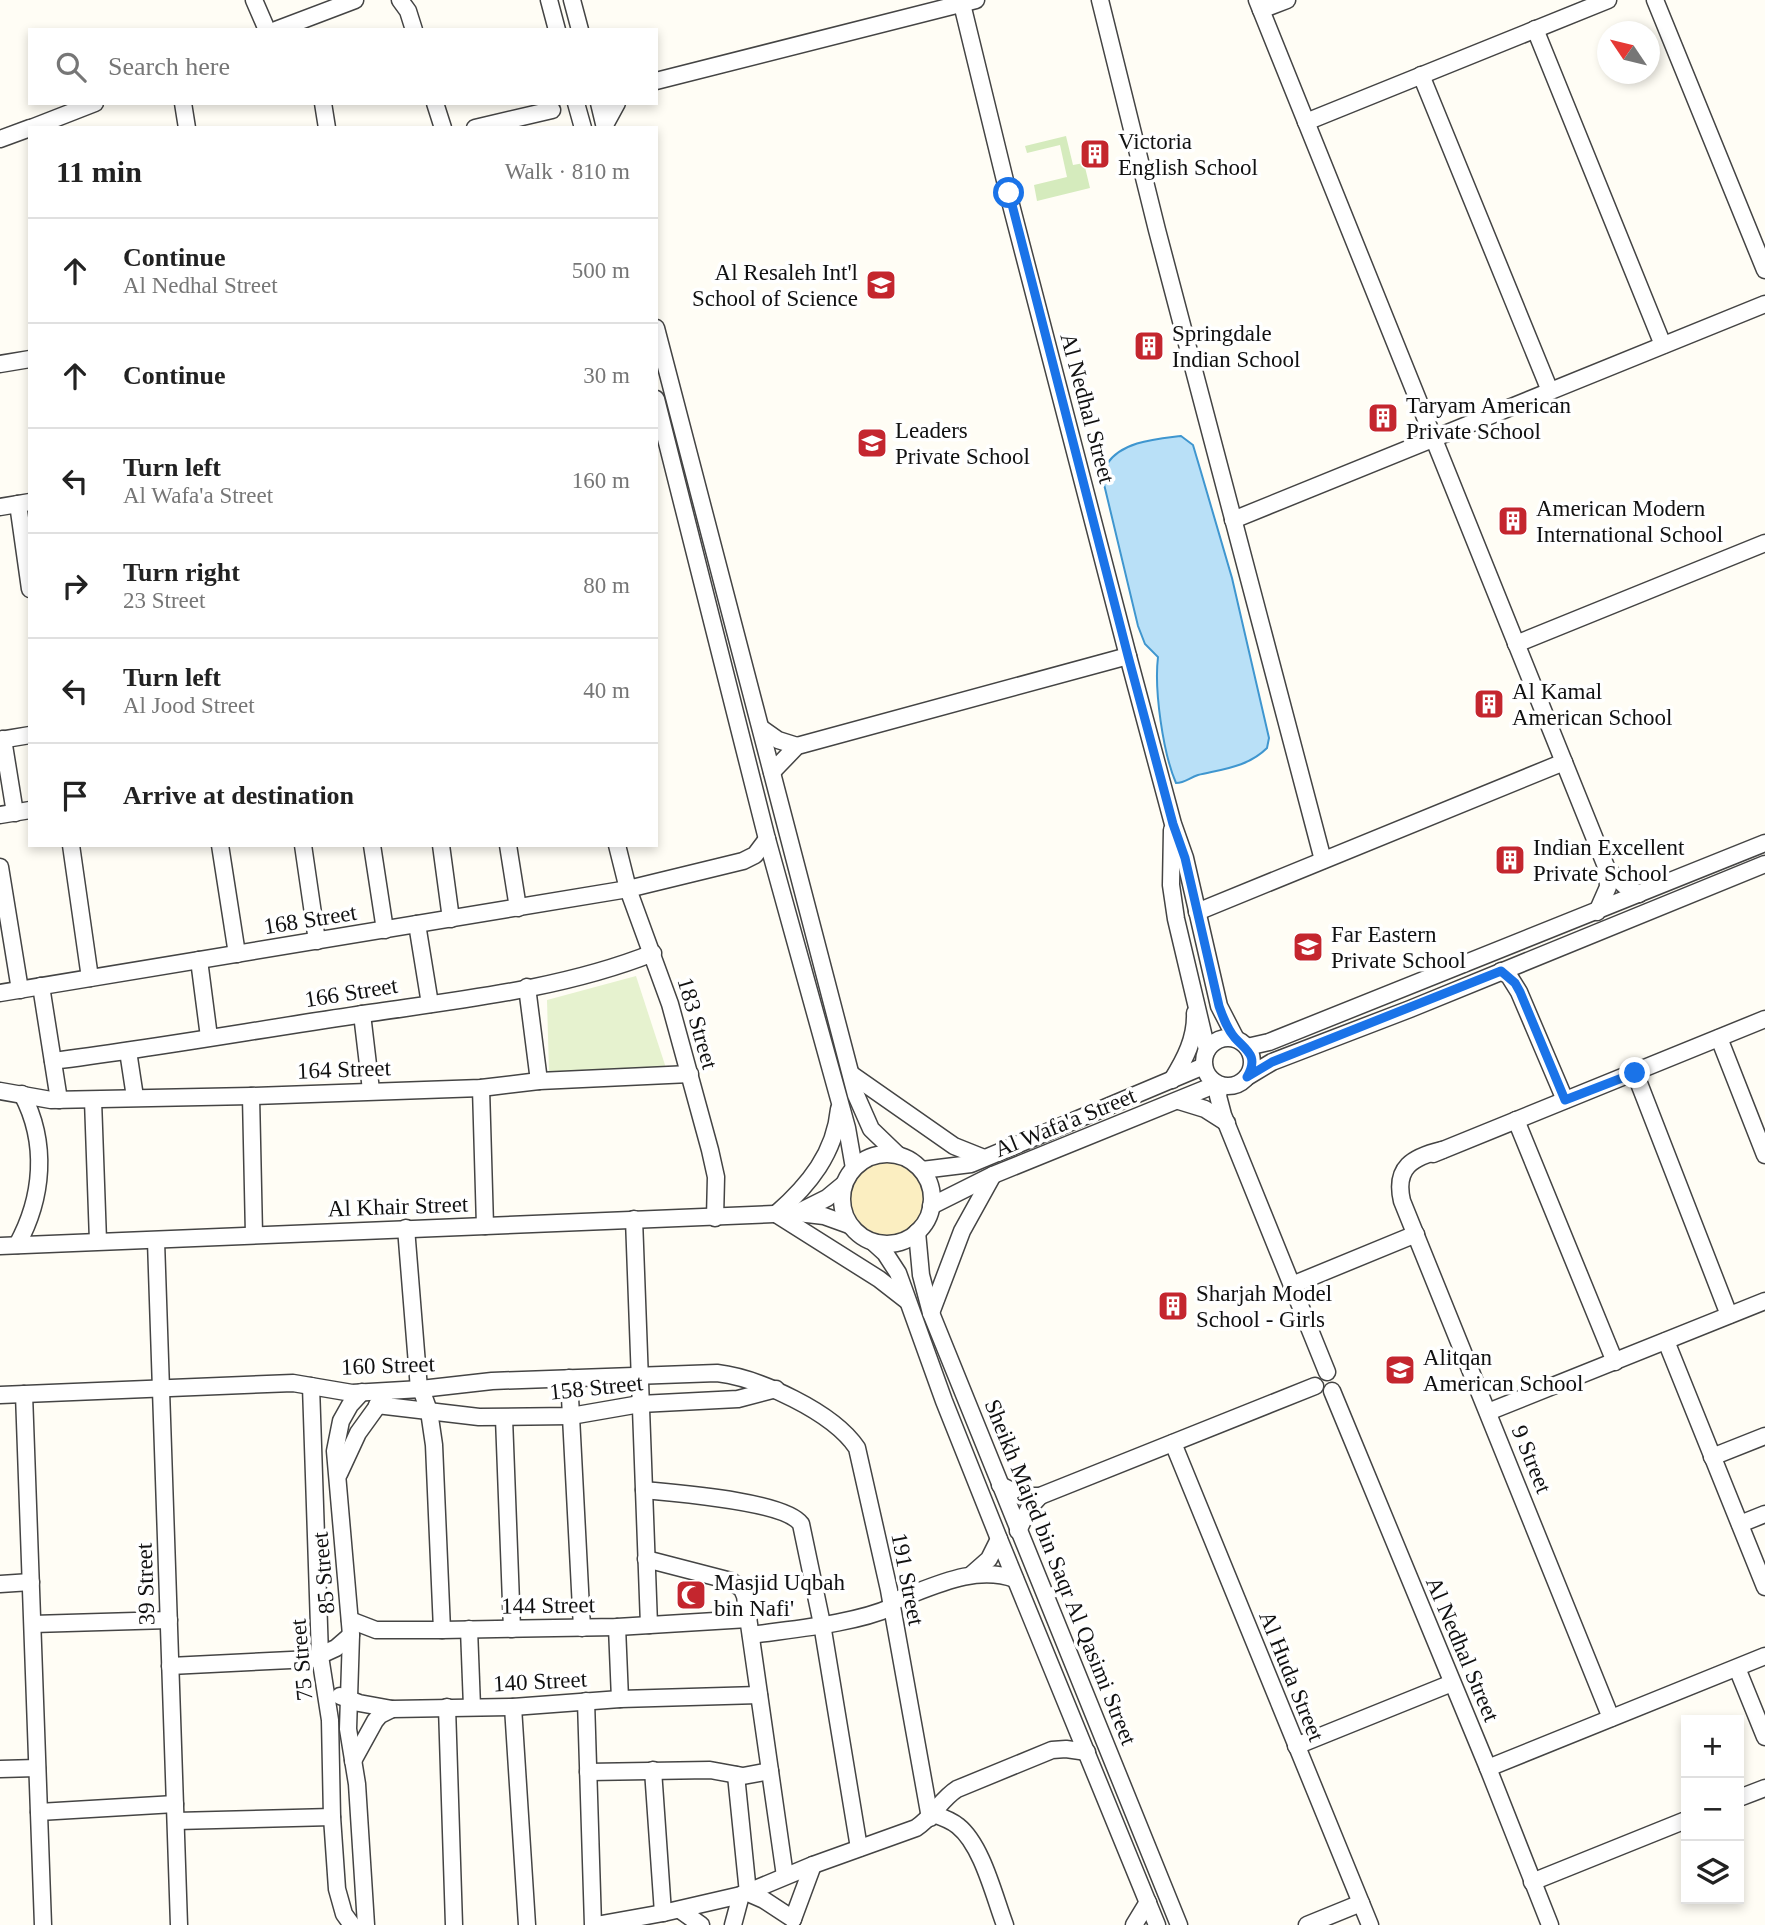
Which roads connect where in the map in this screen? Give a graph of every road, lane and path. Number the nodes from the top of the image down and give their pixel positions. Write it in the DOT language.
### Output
graph roads {
  1 [pos="254,0"];
  2 [pos="355,0"];
  3 [pos="400,0"];
  4 [pos="549,0"];
  5 [pos="572,0"];
  6 [pos="1100,0"];
  7 [pos="1287,0"];
  8 [pos="1608,0"];
  9 [pos="1655,0"];
  10 [pos="969,2"];
  11 [pos="1259,5"];
  12 [pos="310,23"];
  13 [pos="266,28"];
  14 [pos="286,28"];
  15 [pos="413,28"];
  16 [pos="556,28"];
  17 [pos="579,28"];
  18 [pos="1535,29"];
  19 [pos="1422,75"];
  20 [pos="658,80"];
  21 [pos="92,105"];
  22 [pos="183,105"];
  23 [pos="323,105"];
  24 [pos="436,105"];
  25 [pos="577,105"];
  26 [pos="600,105"];
  27 [pos="616,105"];
  28 [pos="552,110"];
  29 [pos="68,121"];
  30 [pos="1306,122"];
  31 [pos="41,126"];
  32 [pos="187,126"];
  33 [pos="327,126"];
  34 [pos="442,126"];
  35 [pos="484,126"];
  36 [pos="582,126"];
  37 [pos="605,126"];
  38 [pos="28,128"];
  39 [pos="2,133"];
  40 [pos="1765,270"];
  41 [pos="1765,304"];
  42 [pos="658,336"];
  43 [pos="1663,345"];
  44 [pos="28,359"];
  45 [pos="0,364"];
  46 [pos="1550,391"];
  47 [pos="658,407"];
  48 [pos="1433,439"];
  49 [pos="24,503"];
  50 [pos="0,507"];
  51 [pos="1233,520"];
  52 [pos="1765,543"];
  53 [pos="28,560"];
  54 [pos="1516,644"];
  55 [pos="1128,656"];
  56 [pos="761,728"];
  57 [pos="28,736"];
  58 [pos="1,739"];
  59 [pos="797,746"];
  60 [pos="1564,762"];
  61 [pos="772,772"];
  62 [pos="15,813"];
  63 [pos="1173,824"];
  64 [pos="767,839"];
  65 [pos="1765,843"];
  66 [pos="71,847"];
  67 [pos="220,847"];
  68 [pos="303,847"];
  69 [pos="372,847"];
  70 [pos="441,847"];
  71 [pos="508,847"];
  72 [pos="618,847"];
  73 [pos="1323,860"];
  74 [pos="743,861"];
  75 [pos="1765,864"];
  76 [pos="0,867"];
  77 [pos="1607,869"];
  78 [pos="777,873"];
  79 [pos="628,889"];
  80 [pos="1639,894"];
  81 [pos="518,908"];
  82 [pos="1197,912"];
  83 [pos="1597,912"];
  84 [pos="451,919"];
  85 [pos="417,924"];
  86 [pos="385,930"];
  87 [pos="317,941"];
  88 [pos="653,953"];
  89 [pos="237,954"];
  90 [pos="199,960"];
  91 [pos="1501,971"];
  92 [pos="90,978"];
  93 [pos="41,986"];
  94 [pos="527,987"];
  95 [pos="20,990"];
  96 [pos="0,993"];
  97 [pos="1195,1000"];
  98 [pos="430,1004"];
  99 [pos="362,1014"];
  100 [pos="1765,1019"];
  101 [pos="209,1037"];
  102 [pos="1719,1038"];
  103 [pos="1242,1043"];
  104 [pos="128,1051"];
  105 [pos="1205,1058"];
  106 [pos="53,1061"];
  107 [pos="1635,1073"];
  108 [pos="690,1074"];
  109 [pos="851,1074"];
  110 [pos="1171,1081"];
  111 [pos="539,1082"];
  112 [pos="1230,1083"];
  113 [pos="481,1088"];
  114 [pos="371,1090"];
  115 [pos="0,1091"];
  116 [pos="22,1094"];
  117 [pos="251,1096"];
  118 [pos="135,1097"];
  119 [pos="60,1100"];
  120 [pos="93,1100"];
  121 [pos="1565,1100"];
  122 [pos="1179,1101"];
  123 [pos="840,1103"];
  124 [pos="1516,1120"];
  125 [pos="1228,1124"];
  126 [pos="898,1155"];
  127 [pos="1765,1155"];
  128 [pos="984,1158"];
  129 [pos="854,1168"];
  130 [pos="922,1170"];
  131 [pos="993,1175"];
  132 [pos="844,1184"];
  133 [pos="932,1206"];
  134 [pos="797,1213"];
  135 [pos="776,1214"];
  136 [pos="715,1218"];
  137 [pos="634,1219"];
  138 [pos="849,1225"];
  139 [pos="485,1226"];
  140 [pos="406,1228"];
  141 [pos="917,1233"];
  142 [pos="1416,1234"];
  143 [pos="254,1235"];
  144 [pos="98,1241"];
  145 [pos="156,1241"];
  146 [pos="874,1243"];
  147 [pos="17,1245"];
  148 [pos="0,1246"];
  149 [pos="1292,1285"];
  150 [pos="907,1301"];
  151 [pos="1765,1301"];
  152 [pos="932,1313"];
  153 [pos="1729,1315"];
  154 [pos="1666,1341"];
  155 [pos="1615,1362"];
  156 [pos="1327,1372"];
  157 [pos="638,1376"];
  158 [pos="569,1378"];
  159 [pos="311,1386"];
  160 [pos="1315,1386"];
  161 [pos="160,1389"];
  162 [pos="420,1389"];
  163 [pos="776,1389"];
  164 [pos="390,1390"];
  165 [pos="1332,1391"];
  166 [pos="362,1392"];
  167 [pos="24,1394"];
  168 [pos="0,1395"];
  169 [pos="640,1404"];
  170 [pos="377,1405"];
  171 [pos="429,1411"];
  172 [pos="1488,1412"];
  173 [pos="571,1416"];
  174 [pos="504,1418"];
  175 [pos="1765,1436"];
  176 [pos="1173,1443"];
  177 [pos="314,1451"];
  178 [pos="335,1451"];
  179 [pos="1712,1457"];
  180 [pos="337,1479"];
  181 [pos="1000,1485"];
  182 [pos="644,1490"];
  183 [pos="1041,1496"];
  184 [pos="1765,1514"];
  185 [pos="1740,1524"];
  186 [pos="1018,1531"];
  187 [pos="999,1539"];
  188 [pos="646,1559"];
  189 [pos="972,1574"];
  190 [pos="1015,1579"];
  191 [pos="31,1582"];
  192 [pos="0,1584"];
  193 [pos="1765,1587"];
  194 [pos="891,1604"];
  195 [pos="169,1620"];
  196 [pos="33,1624"];
  197 [pos="822,1624"];
  198 [pos="649,1625"];
  199 [pos="351,1627"];
  200 [pos="617,1627"];
  201 [pos="750,1627"];
  202 [pos="582,1628"];
  203 [pos="469,1629"];
  204 [pos="512,1629"];
  205 [pos="442,1630"];
  206 [pos="320,1656"];
  207 [pos="1765,1656"];
  208 [pos="170,1665"];
  209 [pos="1737,1668"];
  210 [pos="1452,1682"];
  211 [pos="326,1690"];
  212 [pos="759,1695"];
  213 [pos="620,1699"];
  214 [pos="349,1700"];
  215 [pos="586,1701"];
  216 [pos="447,1707"];
  217 [pos="472,1707"];
  218 [pos="513,1707"];
  219 [pos="392,1709"];
  220 [pos="1611,1718"];
  221 [pos="1075,1721"];
  222 [pos="1765,1737"];
  223 [pos="1296,1746"];
  224 [pos="1052,1750"];
  225 [pos="1087,1752"];
  226 [pos="353,1761"];
  227 [pos="37,1768"];
  228 [pos="1488,1768"];
  229 [pos="0,1769"];
  230 [pos="653,1770"];
  231 [pos="770,1771"];
  232 [pos="588,1772"];
  233 [pos="736,1775"];
  234 [pos="1765,1788"];
  235 [pos="1744,1796"];
  236 [pos="39,1811"];
  237 [pos="175,1813"];
  238 [pos="931,1816"];
  239 [pos="332,1818"];
  240 [pos="1681,1822"];
  241 [pos="859,1848"];
  242 [pos="813,1865"];
  243 [pos="785,1876"];
  244 [pos="1532,1882"];
  245 [pos="744,1894"];
  246 [pos="1148,1902"];
  247 [pos="1361,1903"];
  248 [pos="680,1910"];
  249 [pos="663,1913"];
  250 [pos="794,1922"];
  251 [pos="43,1925"];
  252 [pos="179,1925"];
  253 [pos="352,1925"];
  254 [pos="366,1925"];
  255 [pos="454,1925"];
  256 [pos="527,1925"];
  257 [pos="594,1925"];
  258 [pos="701,1925"];
  259 [pos="733,1925"];
  260 [pos="1005,1925"];
  261 [pos="1134,1925"];
  262 [pos="1157,1925"];
  263 [pos="1179,1925"];
  264 [pos="1307,1925"];
  265 [pos="1370,1925"];
  266 [pos="1549,1925"];
  1 -- 13 [label="street"];
  2 -- 12 [label="street"];
  3 -- 15 [label="street"];
  4 -- 16 [label="street"];
  5 -- 17 [label="street"];
  6 -- 51 [label="street"];
  7 -- 11 [label="street"];
  8 -- 18 [label="street"];
  9 -- 40 [label="street"];
  10 -- 20 [label="street"];
  10 -- 55 [label="street, Al Nedhal Street"];
  11 -- 30 [label="street"];
  12 -- 14 [label="street"];
  18 -- 19 [label="street"];
  18 -- 43 [label="street"];
  19 -- 30 [label="street"];
  19 -- 46 [label="street"];
  21 -- 29 [label="street"];
  22 -- 32 [label="street"];
  23 -- 33 [label="street"];
  24 -- 34 [label="street"];
  25 -- 36 [label="street"];
  26 -- 37 [label="street"];
  27 -- 37 [label="street"];
  28 -- 35 [label="street"];
  29 -- 31 [label="street"];
  30 -- 48 [label="street"];
  38 -- 39 [label="street"];
  41 -- 43 [label="street"];
  42 -- 56 [label="street"];
  43 -- 46 [label="street"];
  44 -- 45 [label="street"];
  46 -- 48 [label="street"];
  47 -- 64 [label="street"];
  48 -- 51 [label="street"];
  48 -- 54 [label="street"];
  49 -- 50 [label="street"];
  49 -- 53 [label="street"];
  51 -- 73 [label="street"];
  52 -- 54 [label="street"];
  54 -- 60 [label="street"];
  55 -- 59 [label="street"];
  55 -- 63 [label="street, Al Nedhal Street"];
  56 -- 59 [label="street"];
  56 -- 61 [label="street"];
  57 -- 58 [label="street"];
  58 -- 62 [label="street"];
  59 -- 61 [label="street"];
  60 -- 73 [label="street"];
  60 -- 77 [label="street"];
  61 -- 109 [label="street"];
  63 -- 82 [label="street, Al Nedhal Street"];
  63 -- 97 [label="street, Al Nedhal Street"];
  64 -- 74 [label="street"];
  64 -- 78 [label="street"];
  65 -- 80 [label="street"];
  66 -- 92 [label="street"];
  67 -- 89 [label="street"];
  68 -- 87 [label="street"];
  69 -- 86 [label="street"];
  70 -- 84 [label="street"];
  71 -- 81 [label="street"];
  72 -- 79 [label="street, 183 Street"];
  73 -- 82 [label="street"];
  74 -- 78 [label="street"];
  74 -- 79 [label="street, 168 Street"];
  75 -- 91 [label="street, Al Wafa'a Street"];
  76 -- 95 [label="street"];
  77 -- 80 [label="street"];
  77 -- 83 [label="street"];
  78 -- 123 [label="street"];
  79 -- 81 [label="street, 168 Street"];
  79 -- 88 [label="street, 183 Street"];
  80 -- 83 [label="street"];
  81 -- 84 [label="street, 168 Street"];
  82 -- 103 [label="street, Al Nedhal Street"];
  83 -- 103 [label="street"];
  84 -- 85 [label="street, 168 Street"];
  85 -- 86 [label="street, 168 Street"];
  85 -- 98 [label="street"];
  86 -- 87 [label="street, 168 Street"];
  87 -- 89 [label="street, 168 Street"];
  88 -- 94 [label="street, 166 Street"];
  88 -- 108 [label="street, 183 Street"];
  89 -- 90 [label="street, 168 Street"];
  90 -- 92 [label="street, 168 Street"];
  90 -- 101 [label="street"];
  91 -- 112 [label="street, Al Wafa'a Street"];
  91 -- 121 [label="street"];
  92 -- 93 [label="street, 168 Street"];
  93 -- 95 [label="street, 168 Street"];
  93 -- 106 [label="street"];
  94 -- 98 [label="street, 166 Street"];
  94 -- 111 [label="street"];
  95 -- 96 [label="street, 168 Street"];
  97 -- 105 [label="street, Al Nedhal Street"];
  97 -- 110 [label="street"];
  98 -- 99 [label="street, 166 Street"];
  99 -- 101 [label="street, 166 Street"];
  99 -- 114 [label="street"];
  100 -- 102 [label="street"];
  101 -- 104 [label="street, 166 Street"];
  102 -- 107 [label="street"];
  102 -- 127 [label="street"];
  103 -- 105 [label="street"];
  103 -- 112 [label="street"];
  104 -- 106 [label="street, 166 Street"];
  104 -- 118 [label="street"];
  105 -- 110 [label="street, Al Wafa'a Street"];
  105 -- 112 [label="street"];
  106 -- 119 [label="street"];
  107 -- 121 [label="street"];
  107 -- 153 [label="street"];
  108 -- 111 [label="street, 164 Street"];
  108 -- 136 [label="street, 183 Street"];
  109 -- 126 [label="street"];
  109 -- 128 [label="street"];
  110 -- 128 [label="street, Al Wafa'a Street"];
  111 -- 113 [label="street, 164 Street"];
  112 -- 122 [label="street, Al Wafa'a Street"];
  112 -- 125 [label="street"];
  113 -- 114 [label="street, 164 Street"];
  113 -- 139 [label="street"];
  114 -- 117 [label="street, 164 Street"];
  115 -- 116 [label="street, 164 Street"];
  116 -- 119 [label="street, 164 Street"];
  116 -- 147 [label="street"];
  117 -- 118 [label="street, 164 Street"];
  117 -- 143 [label="street"];
  118 -- 120 [label="street, 164 Street"];
  119 -- 120 [label="street, 164 Street"];
  120 -- 144 [label="street"];
  121 -- 124 [label="street"];
  122 -- 125 [label="street"];
  122 -- 131 [label="street, Al Wafa'a Street"];
  123 -- 129 [label="street"];
  123 -- 135 [label="street"];
  124 -- 142 [label="street, 9 Street"];
  124 -- 155 [label="street"];
  125 -- 149 [label="street"];
  126 -- 129 [label="street"];
  126 -- 130 [label="street"];
  128 -- 130 [label="street, Al Wafa'a Street"];
  129 -- 132 [label="street"];
  130 -- 133 [label="street"];
  131 -- 133 [label="street, Al Wafa'a Street"];
  131 -- 152 [label="street"];
  132 -- 134 [label="street, Al Khair Street"];
  132 -- 138 [label="street"];
  133 -- 141 [label="street"];
  134 -- 135 [label="street, Al Khair Street"];
  134 -- 138 [label="street, Al Khair Street"];
  135 -- 136 [label="street, Al Khair Street"];
  135 -- 150 [label="street"];
  136 -- 137 [label="street, Al Khair Street"];
  137 -- 139 [label="street, Al Khair Street"];
  137 -- 157 [label="street"];
  138 -- 146 [label="street"];
  139 -- 140 [label="street, Al Khair Street"];
  140 -- 143 [label="street, Al Khair Street"];
  140 -- 162 [label="street"];
  141 -- 146 [label="street"];
  141 -- 152 [label="street, Sheikh Majed bin Saqr Al Qasimi Street"];
  142 -- 149 [label="street"];
  142 -- 172 [label="street, 9 Street"];
  143 -- 145 [label="street, Al Khair Street"];
  144 -- 145 [label="street, Al Khair Street"];
  144 -- 147 [label="street, Al Khair Street"];
  145 -- 161 [label="street, 39 Street"];
  146 -- 150 [label="street, Sheikh Majed bin Saqr Al Qasimi Street"];
  147 -- 148 [label="street, Al Khair Street"];
  149 -- 156 [label="street"];
  150 -- 187 [label="street, Sheikh Majed bin Saqr Al Qasimi Street"];
  151 -- 153 [label="street"];
  152 -- 181 [label="street, Sheikh Majed bin Saqr Al Qasimi Street"];
  153 -- 154 [label="street"];
  154 -- 155 [label="street"];
  154 -- 179 [label="street"];
  155 -- 172 [label="street"];
  156 -- 160 [label="street"];
  156 -- 165 [label="street"];
  157 -- 158 [label="street, 160 Street"];
  157 -- 163 [label="street, 160 Street"];
  157 -- 169 [label="street"];
  158 -- 162 [label="street, 160 Street"];
  158 -- 173 [label="street"];
  159 -- 161 [label="street, 160 Street"];
  159 -- 166 [label="street, 160 Street"];
  159 -- 177 [label="street, 75 Street"];
  160 -- 165 [label="street"];
  160 -- 176 [label="street"];
  161 -- 167 [label="street, 160 Street"];
  161 -- 195 [label="street, 39 Street"];
  162 -- 164 [label="street, 160 Street"];
  162 -- 171 [label="street"];
  163 -- 169 [label="street, 158 Street"];
  163 -- 194 [label="street, 191 Street"];
  164 -- 166 [label="street, 160 Street"];
  164 -- 170 [label="street"];
  165 -- 210 [label="street, Al Nedhal Street"];
  166 -- 178 [label="street, 85 Street"];
  167 -- 168 [label="street, 160 Street"];
  167 -- 191 [label="street"];
  169 -- 173 [label="street, 158 Street"];
  169 -- 182 [label="street"];
  170 -- 171 [label="street, 158 Street"];
  170 -- 180 [label="street"];
  171 -- 174 [label="street, 158 Street"];
  171 -- 205 [label="street"];
  172 -- 220 [label="street, 9 Street"];
  173 -- 174 [label="street, 158 Street"];
  173 -- 202 [label="street"];
  174 -- 204 [label="street"];
  175 -- 179 [label="street"];
  176 -- 183 [label="street"];
  176 -- 223 [label="street, Al Huda Street"];
  177 -- 178 [label="street"];
  177 -- 206 [label="street, 75 Street"];
  178 -- 180 [label="street, 85 Street"];
  179 -- 185 [label="street"];
  180 -- 199 [label="street, 85 Street"];
  181 -- 183 [label="street"];
  181 -- 186 [label="street, Sheikh Majed bin Saqr Al Qasimi Street"];
  182 -- 188 [label="street"];
  182 -- 197 [label="street"];
  183 -- 186 [label="street"];
  184 -- 185 [label="street"];
  185 -- 193 [label="street"];
  186 -- 263 [label="street, Sheikh Majed bin Saqr Al Qasimi Street"];
  187 -- 189 [label="street"];
  187 -- 190 [label="street, Sheikh Majed bin Saqr Al Qasimi Street"];
  188 -- 198 [label="street"];
  188 -- 201 [label="street"];
  189 -- 190 [label="street"];
  189 -- 194 [label="street, 144 Street"];
  190 -- 221 [label="street, Sheikh Majed bin Saqr Al Qasimi Street"];
  191 -- 192 [label="street"];
  191 -- 196 [label="street"];
  194 -- 197 [label="street, 144 Street"];
  194 -- 238 [label="street, 191 Street"];
  195 -- 196 [label="street"];
  195 -- 208 [label="street, 39 Street"];
  196 -- 227 [label="street"];
  197 -- 201 [label="street, 144 Street"];
  197 -- 241 [label="street"];
  198 -- 200 [label="street, 144 Street"];
  198 -- 201 [label="street, 144 Street"];
  199 -- 205 [label="street, 144 Street"];
  199 -- 206 [label="street"];
  199 -- 214 [label="street, 85 Street"];
  200 -- 202 [label="street, 144 Street"];
  200 -- 213 [label="street"];
  201 -- 212 [label="street"];
  202 -- 204 [label="street, 144 Street"];
  203 -- 204 [label="street, 144 Street"];
  203 -- 205 [label="street, 144 Street"];
  203 -- 217 [label="street"];
  206 -- 208 [label="street"];
  206 -- 211 [label="street, 75 Street"];
  207 -- 209 [label="street"];
  208 -- 237 [label="street, 39 Street"];
  209 -- 220 [label="street"];
  209 -- 222 [label="street"];
  210 -- 223 [label="street"];
  210 -- 228 [label="street, Al Nedhal Street"];
  211 -- 214 [label="street, 140 Street"];
  211 -- 239 [label="street, 75 Street"];
  212 -- 213 [label="street, 140 Street"];
  212 -- 231 [label="street"];
  213 -- 215 [label="street, 140 Street"];
  214 -- 219 [label="street, 140 Street"];
  214 -- 226 [label="street, 85 Street"];
  215 -- 218 [label="street, 140 Street"];
  215 -- 232 [label="street"];
  216 -- 217 [label="street, 140 Street"];
  216 -- 219 [label="street, 140 Street"];
  216 -- 255 [label="street"];
  217 -- 218 [label="street, 140 Street"];
  218 -- 256 [label="street"];
  219 -- 226 [label="street"];
  220 -- 228 [label="street"];
  221 -- 224 [label="street"];
  221 -- 225 [label="street, Sheikh Majed bin Saqr Al Qasimi Street"];
  223 -- 247 [label="street, Al Huda Street"];
  224 -- 225 [label="street"];
  224 -- 238 [label="street"];
  225 -- 246 [label="street, Sheikh Majed bin Saqr Al Qasimi Street"];
  226 -- 254 [label="street, 85 Street"];
  227 -- 229 [label="street"];
  227 -- 236 [label="street"];
  228 -- 244 [label="street, Al Nedhal Street"];
  230 -- 232 [label="street"];
  230 -- 233 [label="street"];
  230 -- 249 [label="street"];
  231 -- 233 [label="street"];
  231 -- 243 [label="street"];
  232 -- 257 [label="street"];
  233 -- 245 [label="street"];
  234 -- 235 [label="street"];
  236 -- 237 [label="street"];
  236 -- 251 [label="street"];
  237 -- 239 [label="street"];
  237 -- 252 [label="street, 39 Street"];
  238 -- 241 [label="street"];
  238 -- 260 [label="street"];
  239 -- 253 [label="street, 75 Street"];
  240 -- 244 [label="street"];
  241 -- 242 [label="street"];
  242 -- 243 [label="street"];
  242 -- 250 [label="street"];
  243 -- 245 [label="street"];
  244 -- 266 [label="street, Al Nedhal Street"];
  245 -- 248 [label="street"];
  245 -- 250 [label="street"];
  245 -- 259 [label="street"];
  246 -- 261 [label="street"];
  246 -- 262 [label="street, Sheikh Majed bin Saqr Al Qasimi Street"];
  247 -- 264 [label="street"];
  247 -- 265 [label="street, Al Huda Street"];
  248 -- 249 [label="street"];
  248 -- 258 [label="street"];
  249 -- 257 [label="street"];
}
